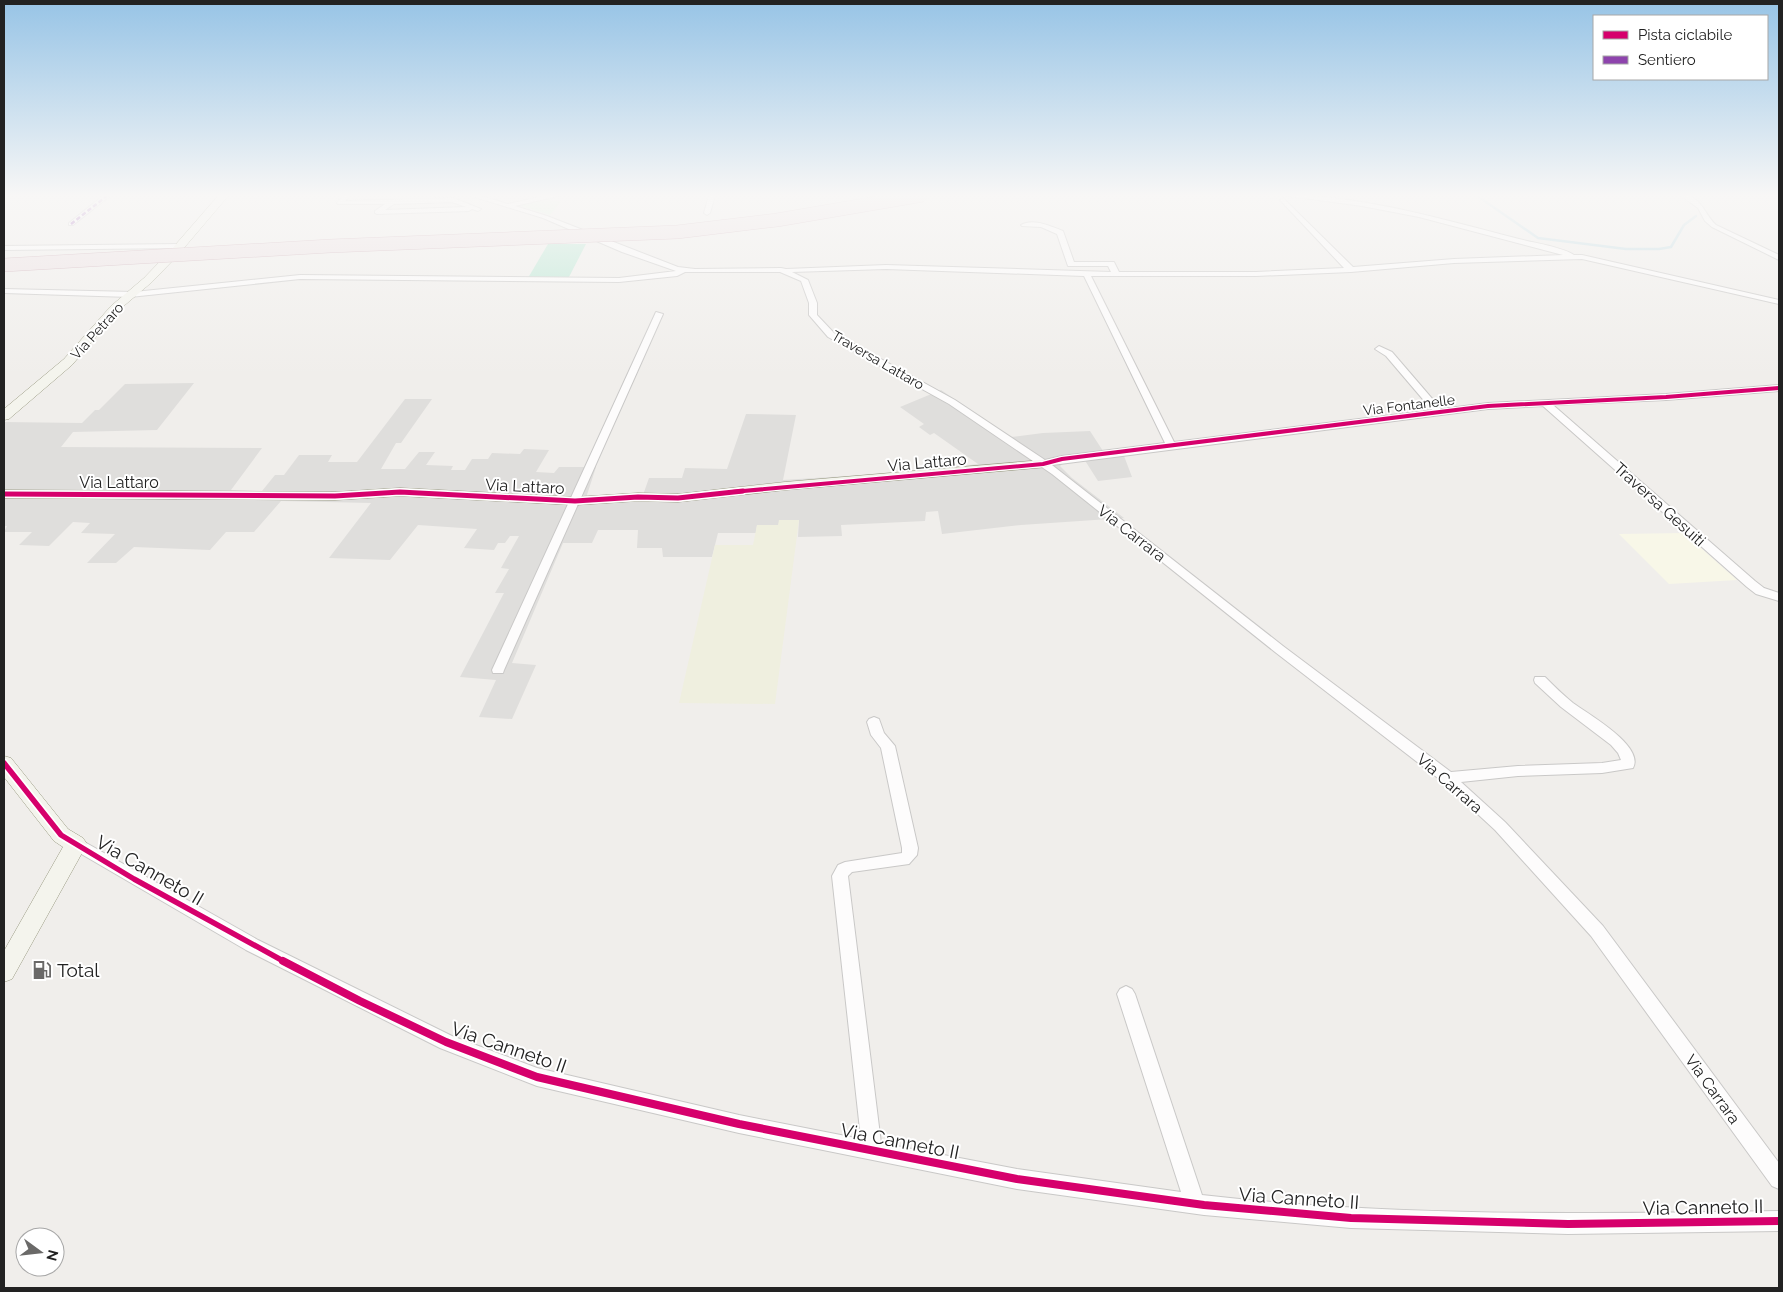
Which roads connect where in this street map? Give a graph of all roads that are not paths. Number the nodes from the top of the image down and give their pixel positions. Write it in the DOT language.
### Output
graph roads {
  1 [pos="171,255"];
  2 [pos="171,255"];
  3 [pos="640,255"];
  4 [pos="1068,255"];
  5 [pos="1337,255"];
  6 [pos="1575,255"];
  7 [pos="1582,257"];
  8 [pos="4,265"];
  9 [pos="683,270"];
  10 [pos="781,270"];
  11 [pos="1351,270"];
  12 [pos="1086,273"];
  13 [pos="1116,274"];
  14 [pos="4,291"];
  15 [pos="130,295"];
  16 [pos="1779,302"];
  17 [pos="659,314"];
  18 [pos="1379,349"];
  19 [pos="1779,388"];
  20 [pos="1546,404"];
  21 [pos="1439,413"];
  22 [pos="4,416"];
  23 [pos="1171,445"];
  24 [pos="1043,464"];
  25 [pos="4,494"];
  26 [pos="575,501"];
  27 [pos="1779,597"];
  28 [pos="498,670"];
  29 [pos="1540,680"];
  30 [pos="874,722"];
  31 [pos="4,763"];
  32 [pos="1448,778"];
  33 [pos="76,844"];
  34 [pos="4,972"];
  35 [pos="1126,994"];
  36 [pos="872,1151"];
  37 [pos="1779,1180"];
  38 [pos="1195,1204"];
  39 [pos="1779,1221"];
  1 -- 15 [label="street, Via Petraro"];
  2 -- 8 [label="highway, bridge"];
  3 -- 9 [label="street, Traversa Lattaro"];
  4 -- 13 [label="street"];
  5 -- 11 [label="street"];
  6 -- 7 [label="street"];
  7 -- 11 [label="street"];
  7 -- 16 [label="street"];
  9 -- 10 [label="street, Traversa Lattaro"];
  9 -- 15 [label="street"];
  10 -- 12 [label="street"];
  10 -- 24 [label="street, Traversa Lattaro"];
  11 -- 13 [label="street"];
  12 -- 13 [label="street"];
  12 -- 23 [label="street"];
  14 -- 15 [label="street"];
  15 -- 22 [label="street, Via Petraro"];
  17 -- 26 [label="street"];
  18 -- 21 [label="street"];
  19 -- 20 [label="street, Via Fontanelle"];
  20 -- 21 [label="street, Via Fontanelle"];
  20 -- 27 [label="street, Traversa Gesuiti"];
  21 -- 23 [label="street, Via Fontanelle"];
  23 -- 24 [label="street, Via Fontanelle"];
  24 -- 26 [label="street, Via Lattaro"];
  24 -- 32 [label="street, Via Carrara"];
  25 -- 26 [label="street, Via Lattaro"];
  26 -- 28 [label="street"];
  29 -- 32 [label="street"];
  30 -- 36 [label="street"];
  31 -- 33 [label="street"];
  32 -- 37 [label="street, Via Carrara"];
  33 -- 34 [label="street"];
  33 -- 36 [label="street, Via Canneto II"];
  35 -- 38 [label="street"];
  36 -- 38 [label="street, Via Canneto II"];
  38 -- 39 [label="street, Via Canneto II"];
}
